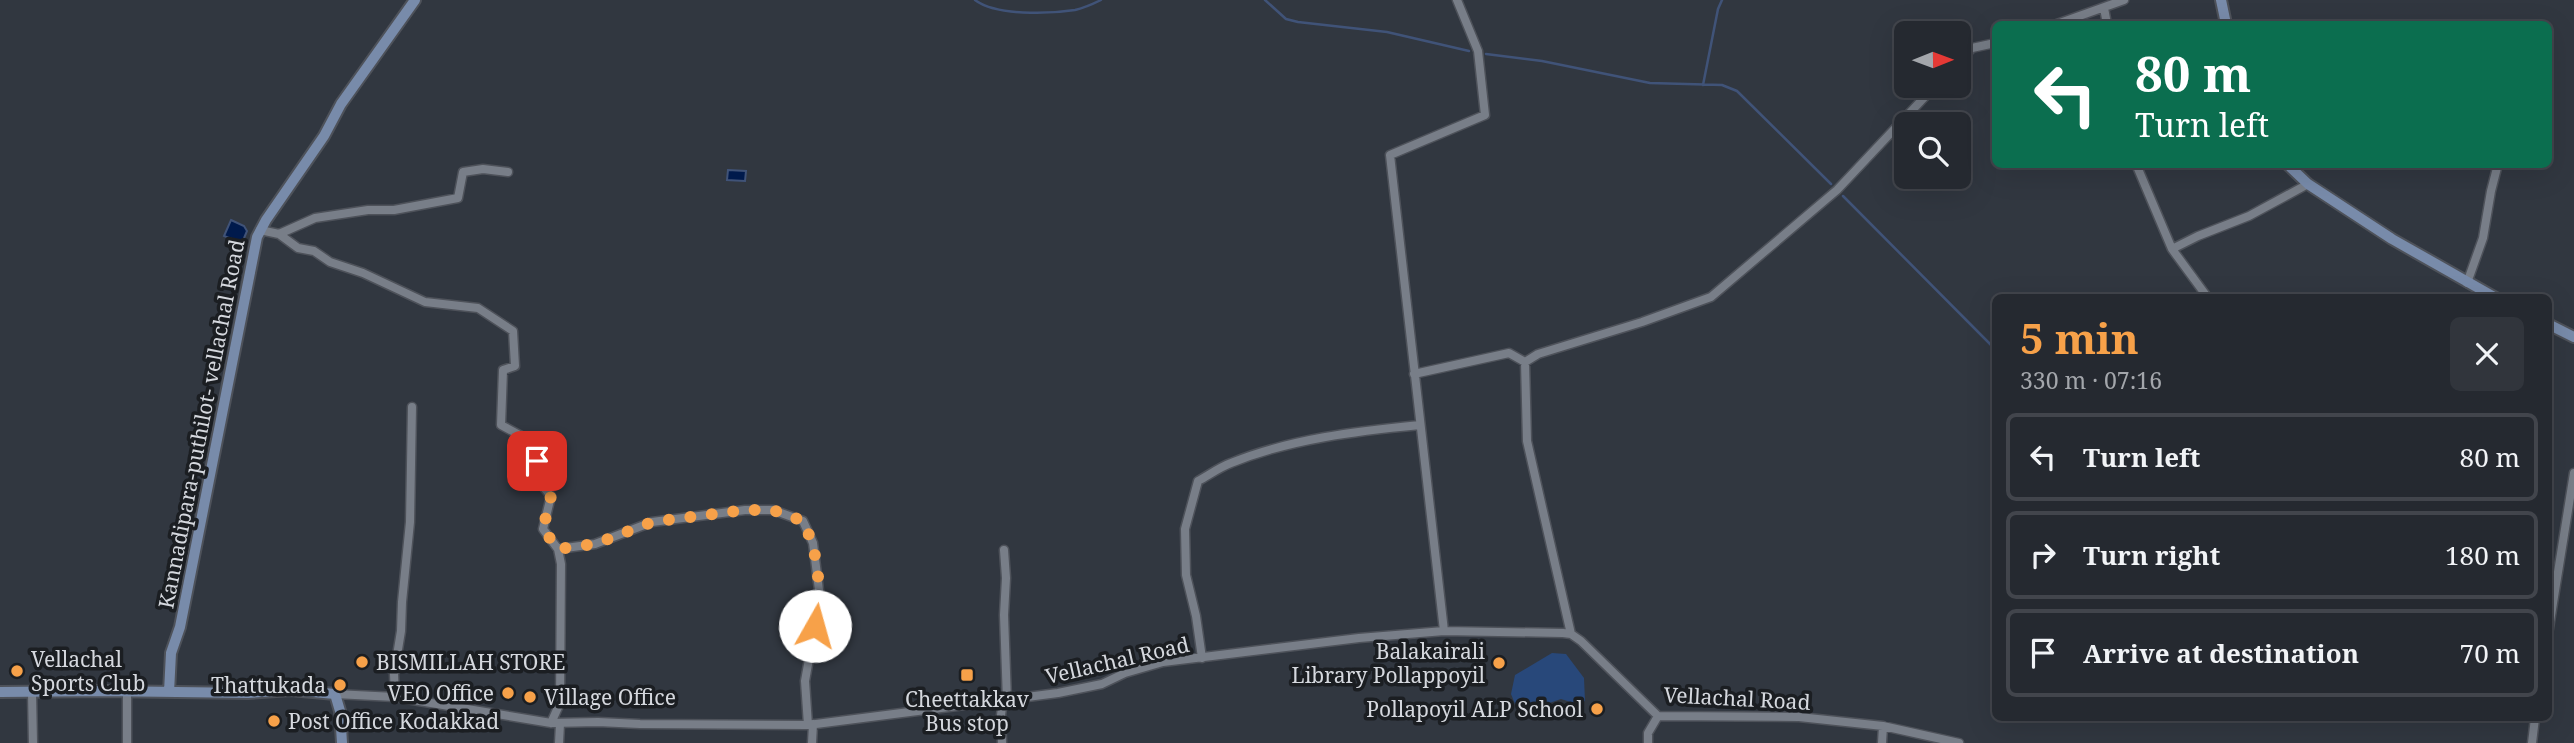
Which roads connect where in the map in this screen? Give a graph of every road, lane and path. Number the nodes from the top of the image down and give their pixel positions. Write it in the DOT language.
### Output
graph roads {
  1 [pos="415,0"];
  2 [pos="1457,0"];
  3 [pos="2124,0"];
  4 [pos="2221,0"];
  5 [pos="2104,8"];
  6 [pos="2066,21"];
  7 [pos="2106,21"];
  8 [pos="2225,21"];
  9 [pos="1992,44"];
  10 [pos="1971,49"];
  11 [pos="1924,98"];
  12 [pos="2138,168"];
  13 [pos="2291,168"];
  14 [pos="2497,168"];
  15 [pos="509,172"];
  16 [pos="2308,184"];
  17 [pos="260,230"];
  18 [pos="279,234"];
  19 [pos="2172,249"];
  20 [pos="2467,283"];
  21 [pos="2205,294"];
  22 [pos="2488,294"];
  23 [pos="2552,326"];
  24 [pos="2574,337"];
  25 [pos="1525,362"];
  26 [pos="1414,374"];
  27 [pos="412,407"];
  28 [pos="1420,425"];
  29 [pos="2574,473"];
  30 [pos="558,549"];
  31 [pos="1004,550"];
  32 [pos="2552,609"];
  33 [pos="1444,631"];
  34 [pos="1571,634"];
  35 [pos="1202,658"];
  36 [pos="127,691"];
  37 [pos="0,692"];
  38 [pos="169,692"];
  39 [pos="32,693"];
  40 [pos="335,694"];
  41 [pos="395,697"];
  42 [pos="1005,701"];
  43 [pos="1658,716"];
  44 [pos="2535,721"];
  45 [pos="556,724"];
  46 [pos="811,724"];
  47 [pos="1883,726"];
  48 [pos="33,743"];
  49 [pos="127,743"];
  50 [pos="342,743"];
  51 [pos="559,743"];
  52 [pos="812,743"];
  53 [pos="1002,743"];
  54 [pos="1648,743"];
  55 [pos="1882,743"];
  56 [pos="1959,743"];
  57 [pos="2532,743"];
  1 -- 17 [label="street, Kannadipara-puthilot- vellachal Road"];
  2 -- 26 [label="street"];
  3 -- 5 [label="street"];
  4 -- 8 [label="street"];
  5 -- 6 [label="street"];
  5 -- 7 [label="street"];
  9 -- 10 [label="street"];
  11 -- 25 [label="street"];
  12 -- 19 [label="street"];
  13 -- 16 [label="street"];
  14 -- 20 [label="street"];
  15 -- 18 [label="street"];
  16 -- 19 [label="street"];
  16 -- 20 [label="street"];
  17 -- 18 [label="street"];
  17 -- 38 [label="street, Kannadipara-puthilot- vellachal Road"];
  18 -- 30 [label="street"];
  19 -- 21 [label="street"];
  20 -- 22 [label="street"];
  23 -- 24 [label="street"];
  25 -- 26 [label="street"];
  25 -- 34 [label="street"];
  26 -- 28 [label="street"];
  27 -- 41 [label="street"];
  28 -- 33 [label="street"];
  28 -- 35 [label="street"];
  29 -- 32 [label="street"];
  30 -- 45 [label="street"];
  30 -- 46 [label="street"];
  31 -- 42 [label="street"];
  33 -- 34 [label="street, Vellachal Road"];
  33 -- 35 [label="street, Vellachal Road"];
  34 -- 43 [label="street, Vellachal Road"];
  35 -- 42 [label="street, Vellachal Road"];
  36 -- 38 [label="street"];
  36 -- 39 [label="street"];
  36 -- 49 [label="street"];
  37 -- 39 [label="street"];
  38 -- 40 [label="street"];
  39 -- 48 [label="street"];
  40 -- 41 [label="street, Vellachal Road"];
  40 -- 50 [label="street"];
  41 -- 45 [label="street, Vellachal Road"];
  42 -- 46 [label="street, Vellachal Road"];
  42 -- 53 [label="street"];
  43 -- 47 [label="street, Vellachal Road"];
  43 -- 54 [label="street"];
  44 -- 57 [label="street"];
  45 -- 46 [label="street, Vellachal Road"];
  45 -- 51 [label="street"];
  46 -- 52 [label="street"];
  47 -- 55 [label="street"];
  47 -- 56 [label="street, Vellachal Road"];
}
